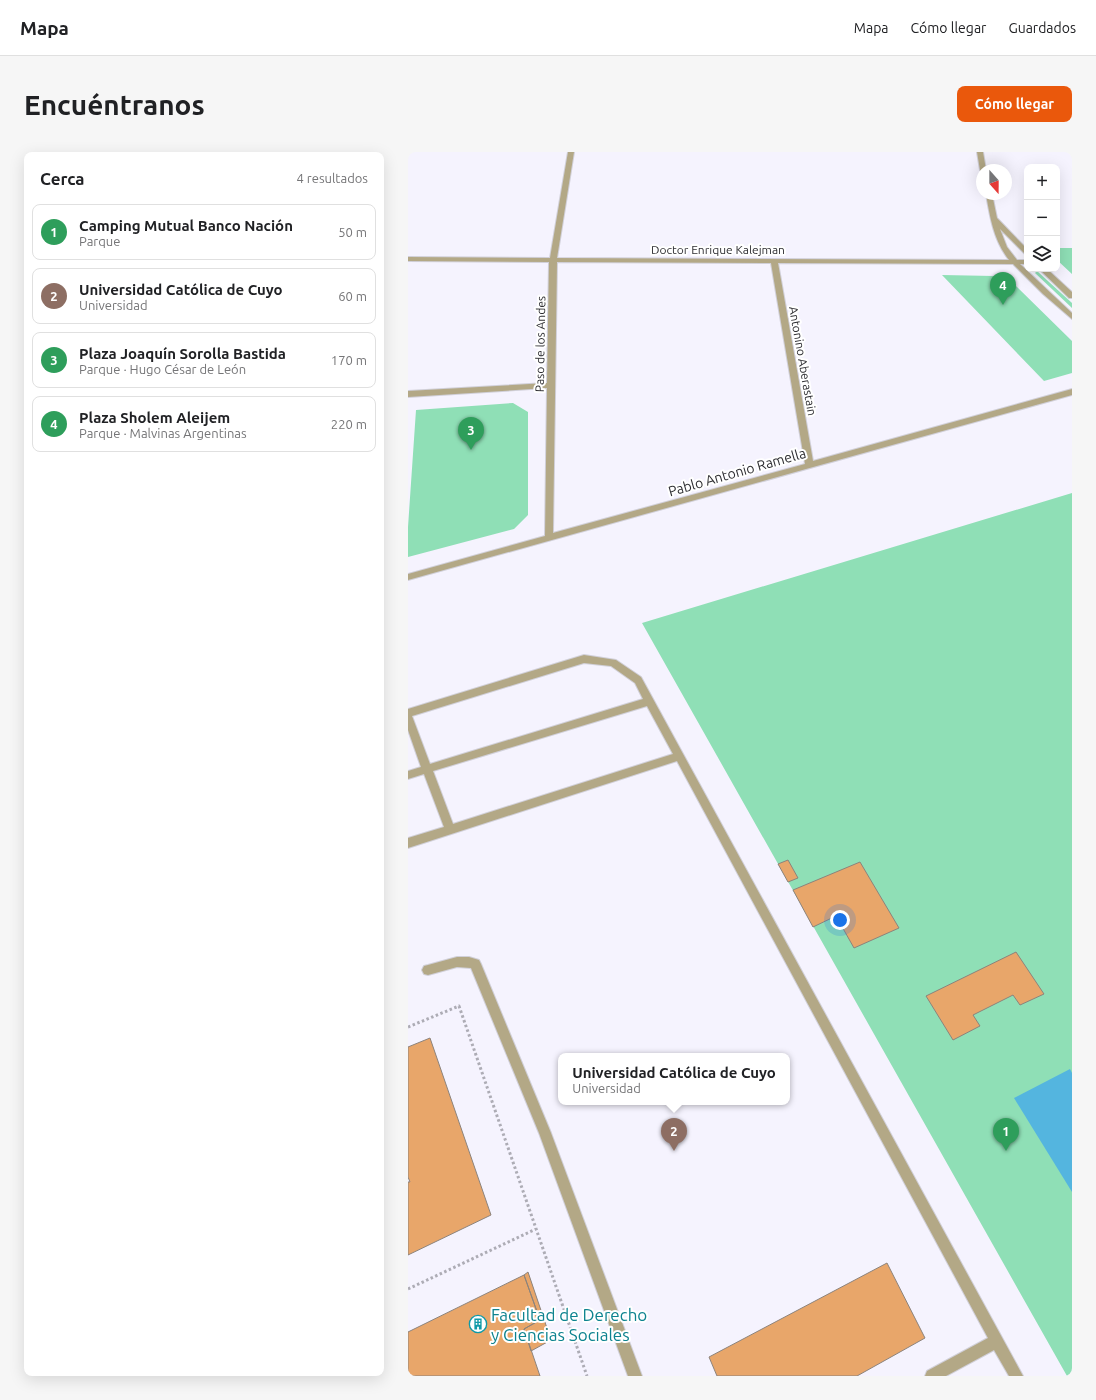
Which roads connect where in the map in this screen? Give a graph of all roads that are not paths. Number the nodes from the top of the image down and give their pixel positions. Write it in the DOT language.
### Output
graph roads {
  1 [pos="571,152"];
  2 [pos="980,152"];
  3 [pos="983,164"];
  4 [pos="990,200"];
  5 [pos="994,218"];
  6 [pos="1024,250"];
  7 [pos="408,259"];
  8 [pos="553,260"];
  9 [pos="774,260"];
  10 [pos="1015,262"];
  11 [pos="1024,262"];
  12 [pos="1046,272"];
  13 [pos="1072,296"];
  14 [pos="1072,317"];
  15 [pos="552,385"];
  16 [pos="1072,392"];
  17 [pos="408,394"];
  18 [pos="809,465"];
  19 [pos="549,537"];
  20 [pos="408,577"];
  21 [pos="650,701"];
  22 [pos="408,713"];
  23 [pos="408,717"];
  24 [pos="680,756"];
  25 [pos="428,769"];
  26 [pos="408,775"];
  27 [pos="450,830"];
  28 [pos="408,843"];
  29 [pos="428,970"];
  30 [pos="997,1341"];
  31 [pos="635,1376"];
  32 [pos="932,1376"];
  33 [pos="1016,1376"];
  1 -- 8 [label="street, Paso de los Andes"];
  2 -- 3 [label="street"];
  4 -- 5 [label="street"];
  5 -- 6 [label="street"];
  5 -- 10 [label="street"];
  7 -- 8 [label="street, Doctor Enrique Kalejman"];
  8 -- 9 [label="street, Doctor Enrique Kalejman"];
  8 -- 15 [label="street, Paso de los Andes"];
  9 -- 10 [label="street, Doctor Enrique Kalejman"];
  9 -- 18 [label="street, Antonino Aberastain"];
  10 -- 11 [label="street, Doctor Enrique Kalejman"];
  10 -- 14 [label="street"];
  12 -- 13 [label="street"];
  15 -- 17 [label="street"];
  15 -- 19 [label="street, Paso de los Andes"];
  16 -- 18 [label="street, Pablo Antonio Ramella"];
  18 -- 19 [label="street, Pablo Antonio Ramella"];
  19 -- 20 [label="street, Pablo Antonio Ramella"];
  21 -- 22 [label="street"];
  21 -- 24 [label="street"];
  21 -- 25 [label="street"];
  23 -- 25 [label="street"];
  24 -- 27 [label="street"];
  24 -- 30 [label="street"];
  25 -- 26 [label="street"];
  25 -- 27 [label="street"];
  27 -- 28 [label="street"];
  29 -- 31 [label="street"];
  30 -- 32 [label="street"];
  30 -- 33 [label="street"];
}
